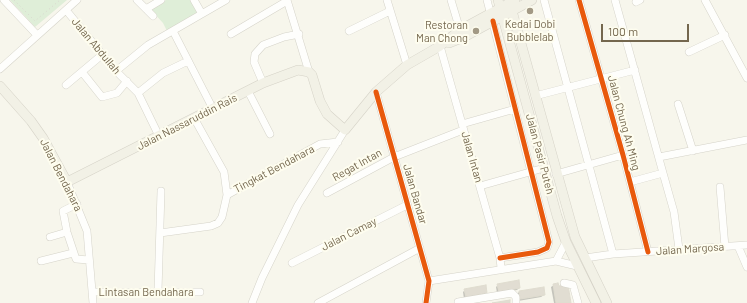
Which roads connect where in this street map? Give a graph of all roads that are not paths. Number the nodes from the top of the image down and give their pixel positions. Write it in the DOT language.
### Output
graph roads {
  1 [pos="4,0"];
  2 [pos="77,0"];
  3 [pos="137,0"];
  4 [pos="161,0"];
  5 [pos="194,0"];
  6 [pos="226,0"];
  7 [pos="386,0"];
  8 [pos="451,0"];
  9 [pos="487,0"];
  10 [pos="532,0"];
  11 [pos="544,0"];
  12 [pos="579,0"];
  13 [pos="615,0"];
  14 [pos="705,0"];
  15 [pos="287,1"];
  16 [pos="512,3"];
  17 [pos="500,8"];
  18 [pos="146,9"];
  19 [pos="66,10"];
  20 [pos="390,11"];
  21 [pos="202,14"];
  22 [pos="153,16"];
  23 [pos="492,17"];
  24 [pos="460,30"];
  25 [pos="173,31"];
  26 [pos="349,31"];
  27 [pos="231,34"];
  28 [pos="299,34"];
  29 [pos="37,35"];
  30 [pos="725,35"];
  31 [pos="440,46"];
  32 [pos="689,52"];
  33 [pos="103,54"];
  34 [pos="188,61"];
  35 [pos="407,65"];
  36 [pos="0,70"];
  37 [pos="635,70"];
  38 [pos="116,71"];
  39 [pos="82,72"];
  40 [pos="309,72"];
  41 [pos="747,76"];
  42 [pos="602,79"];
  43 [pos="127,81"];
  44 [pos="263,83"];
  45 [pos="66,85"];
  46 [pos="0,86"];
  47 [pos="567,88"];
  48 [pos="248,91"];
  49 [pos="376,92"];
  50 [pos="138,93"];
  51 [pos="535,96"];
  52 [pos="678,104"];
  53 [pos="212,109"];
  54 [pos="515,109"];
  55 [pos="194,118"];
  56 [pos="463,127"];
  57 [pos="345,130"];
  58 [pos="270,134"];
  59 [pos="159,136"];
  60 [pos="747,140"];
  61 [pos="338,142"];
  62 [pos="693,151"];
  63 [pos="623,155"];
  64 [pos="394,156"];
  65 [pos="659,157"];
  66 [pos="588,165"];
  67 [pos="544,168"];
  68 [pos="532,172"];
  69 [pos="663,173"];
  70 [pos="556,174"];
  71 [pos="68,182"];
  72 [pos="630,182"];
  73 [pos="480,186"];
  74 [pos="720,188"];
  75 [pos="161,191"];
  76 [pos="327,193"];
  77 [pos="227,195"];
  78 [pos="77,204"];
  79 [pos="407,205"];
  80 [pos="67,232"];
  81 [pos="160,233"];
  82 [pos="50,237"];
  83 [pos="566,242"];
  84 [pos="747,245"];
  85 [pos="725,246"];
  86 [pos="738,246"];
  87 [pos="420,248"];
  88 [pos="679,249"];
  89 [pos="648,252"];
  90 [pos="73,253"];
  91 [pos="613,254"];
  92 [pos="500,258"];
  93 [pos="584,258"];
  94 [pos="89,260"];
  95 [pos="41,261"];
  96 [pos="556,261"];
  97 [pos="292,263"];
  98 [pos="577,266"];
  99 [pos="501,268"];
  100 [pos="747,268"];
  101 [pos="429,281"];
  102 [pos="564,283"];
  103 [pos="158,291"];
  104 [pos="92,292"];
  105 [pos="200,292"];
  106 [pos="458,302"];
  107 [pos="601,302"];
  108 [pos="93,303"];
  109 [pos="252,303"];
  110 [pos="318,303"];
  111 [pos="426,303"];
  112 [pos="516,303"];
  113 [pos="578,303"];
  1 -- 29 [label="street"];
  2 -- 19 [label="street"];
  3 -- 18 [label="street"];
  4 -- 18 [label="street"];
  5 -- 21 [label="street"];
  6 -- 21 [label="street"];
  7 -- 20 [label="street"];
  8 -- 24 [label="street"];
  9 -- 23 [label="street"];
  10 -- 16 [label="main road"];
  11 -- 47 [label="street"];
  12 -- 42 [label="street, Jalan Chung Ah Ming"];
  13 -- 37 [label="street"];
  14 -- 30 [label="street"];
  15 -- 27 [label="street"];
  15 -- 28 [label="street"];
  16 -- 17 [label="main road"];
  16 -- 51 [label="main road, Jalan Pasir Puteh"];
  17 -- 23 [label="main road"];
  17 -- 67 [label="main road, Jalan Pasir Puteh"];
  18 -- 22 [label="street"];
  19 -- 29 [label="street"];
  19 -- 33 [label="street, Jalan Abdullah"];
  20 -- 26 [label="street"];
  20 -- 35 [label="street"];
  21 -- 25 [label="street"];
  23 -- 24 [label="main road"];
  23 -- 31 [label="main road"];
  23 -- 54 [label="street"];
  24 -- 31 [label="main road"];
  25 -- 34 [label="street"];
  25 -- 38 [label="street"];
  28 -- 40 [label="street"];
  28 -- 44 [label="street"];
  29 -- 36 [label="street"];
  30 -- 32 [label="street"];
  30 -- 41 [label="street"];
  31 -- 35 [label="main road"];
  31 -- 56 [label="street, Jalan Intan"];
  33 -- 38 [label="street, Jalan Abdullah"];
  33 -- 39 [label="street"];
  34 -- 50 [label="street"];
  34 -- 53 [label="street"];
  35 -- 49 [label="main road"];
  37 -- 42 [label="street"];
  37 -- 65 [label="street"];
  38 -- 43 [label="street, Jalan Abdullah"];
  39 -- 43 [label="street, Jalan Abdullah"];
  39 -- 45 [label="street"];
  40 -- 44 [label="main road, Jalan Nassaruddin Rais"];
  40 -- 57 [label="main road"];
  42 -- 47 [label="street"];
  42 -- 63 [label="street, Jalan Chung Ah Ming"];
  43 -- 50 [label="street, Jalan Abdullah"];
  44 -- 48 [label="main road, Jalan Nassaruddin Rais"];
  46 -- 71 [label="main road, Jalan Bendahara"];
  47 -- 51 [label="street"];
  47 -- 66 [label="street"];
  48 -- 53 [label="main road, Jalan Nassaruddin Rais"];
  48 -- 58 [label="street"];
  49 -- 57 [label="main road"];
  49 -- 64 [label="street, Jalan Bandar"];
  50 -- 59 [label="street, Jalan Abdullah"];
  51 -- 70 [label="main road, Jalan Pasir Puteh"];
  52 -- 62 [label="street"];
  53 -- 55 [label="main road, Jalan Nassaruddin Rais"];
  54 -- 56 [label="street, Regat Intan"];
  54 -- 68 [label="street"];
  55 -- 59 [label="main road, Jalan Nassaruddin Rais"];
  55 -- 77 [label="street"];
  56 -- 64 [label="street, Regat Intan"];
  56 -- 73 [label="street, Jalan Intan"];
  57 -- 61 [label="street"];
  59 -- 71 [label="main road, Jalan Nassaruddin Rais"];
  60 -- 62 [label="street"];
  61 -- 77 [label="street, Tingkat Bendahara"];
  61 -- 109 [label="street"];
  62 -- 65 [label="street"];
  63 -- 66 [label="street"];
  63 -- 72 [label="street, Jalan Chung Ah Ming"];
  64 -- 76 [label="street, Regat Intan"];
  64 -- 79 [label="street, Jalan Bandar"];
  65 -- 69 [label="street"];
  66 -- 70 [label="street"];
  66 -- 91 [label="street"];
  67 -- 68 [label="street"];
  67 -- 83 [label="main road, Jalan Pasir Puteh"];
  68 -- 73 [label="street"];
  68 -- 92 [label="street"];
  69 -- 72 [label="street"];
  69 -- 88 [label="street"];
  70 -- 93 [label="main road, Jalan Pasir Puteh"];
  71 -- 78 [label="street, Jalan Bendahara"];
  72 -- 89 [label="street, Jalan Chung Ah Ming"];
  73 -- 92 [label="street, Jalan Intan"];
  74 -- 85 [label="street"];
  75 -- 81 [label="street"];
  77 -- 81 [label="street, Tingkat Bendahara"];
  78 -- 80 [label="street"];
  78 -- 94 [label="street, Jalan Bendahara"];
  79 -- 87 [label="street, Jalan Bandar"];
  79 -- 97 [label="street, Jalan Camay"];
  80 -- 82 [label="street"];
  80 -- 90 [label="street"];
  81 -- 103 [label="street"];
  83 -- 96 [label="street"];
  83 -- 98 [label="main road, Jalan Pasir Puteh"];
  84 -- 86 [label="street, Jalan Margosa"];
  85 -- 86 [label="street, Jalan Margosa"];
  85 -- 88 [label="street, Jalan Margosa"];
  86 -- 100 [label="street"];
  87 -- 101 [label="street, Jalan Bandar"];
  87 -- 110 [label="street"];
  88 -- 89 [label="street, Jalan Margosa"];
  89 -- 91 [label="street, Jalan Margosa"];
  90 -- 94 [label="street"];
  90 -- 95 [label="street"];
  91 -- 93 [label="street, Jalan Margosa"];
  92 -- 99 [label="street, Jalan Intan"];
  93 -- 107 [label="main road, Jalan Pasir Puteh"];
  94 -- 104 [label="street, Jalan Bendahara"];
  96 -- 98 [label="street"];
  96 -- 99 [label="street"];
  98 -- 107 [label="main road, Jalan Pasir Puteh"];
  99 -- 101 [label="street"];
  101 -- 111 [label="street, Jalan Bandar"];
  102 -- 113 [label="street"];
  103 -- 104 [label="street, Lintasan Bendahara"];
  103 -- 105 [label="street, Lintasan Bendahara"];
  104 -- 108 [label="street, Jalan Bendahara"];
  106 -- 112 [label="street"];
}
